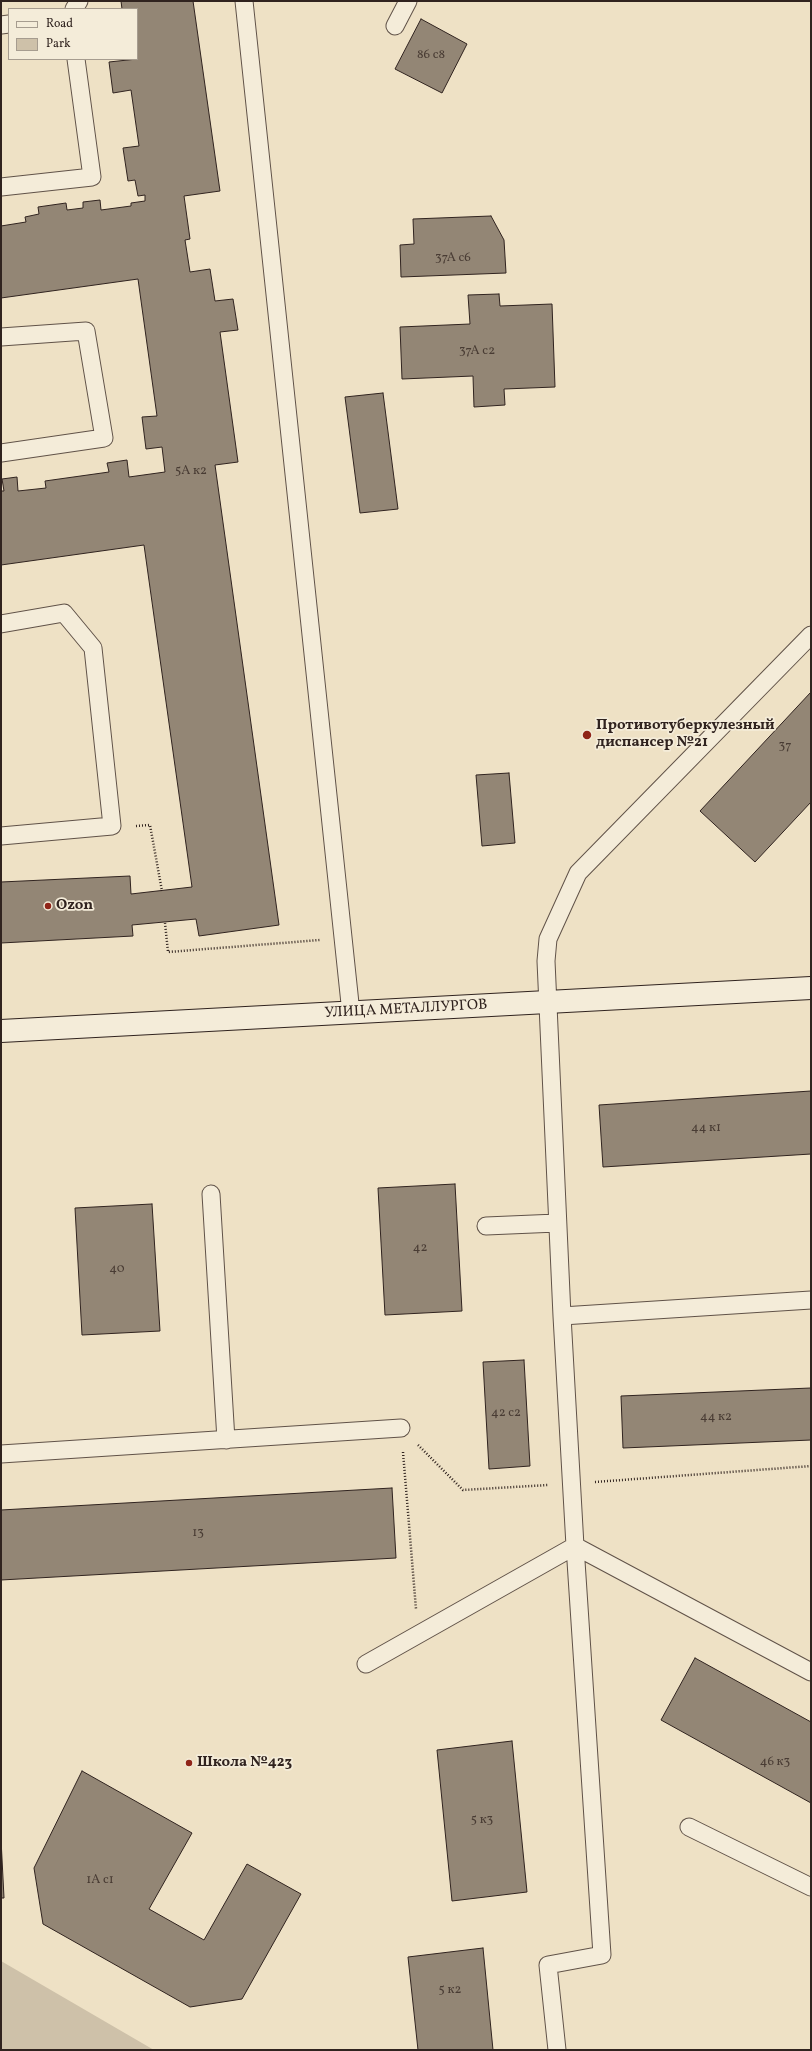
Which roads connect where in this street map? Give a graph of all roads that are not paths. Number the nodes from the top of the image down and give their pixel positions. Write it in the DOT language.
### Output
graph roads {
  1 [pos="244,1"];
  2 [pos="408,1"];
  3 [pos="395,26"];
  4 [pos="76,60"];
  5 [pos="1,187"];
  6 [pos="1,337"];
  7 [pos="1,453"];
  8 [pos="1,624"];
  9 [pos="811,635"];
  10 [pos="1,836"];
  11 [pos="811,988"];
  12 [pos="546,1002"];
  13 [pos="351,1013"];
  14 [pos="1,1031"];
  15 [pos="211,1194"];
  16 [pos="557,1223"];
  17 [pos="486,1226"];
  18 [pos="811,1300"];
  19 [pos="562,1316"];
  20 [pos="401,1428"];
  21 [pos="226,1440"];
  22 [pos="1,1454"];
  23 [pos="575,1546"];
  24 [pos="366,1664"];
  25 [pos="811,1672"];
  26 [pos="689,1827"];
  27 [pos="811,1887"];
  28 [pos="557,2050"];
  1 -- 13 [label="lane"];
  2 -- 3 [label="lane"];
  4 -- 5 [label="lane"];
  6 -- 7 [label="lane"];
  8 -- 10 [label="lane"];
  9 -- 12 [label="lane"];
  11 -- 12 [label="street, УЛИЦА МЕТАЛЛУРГОВ"];
  12 -- 13 [label="street, УЛИЦА МЕТАЛЛУРГОВ"];
  12 -- 16 [label="lane"];
  13 -- 14 [label="street, УЛИЦА МЕТАЛЛУРГОВ"];
  15 -- 21 [label="lane"];
  16 -- 17 [label="lane"];
  16 -- 19 [label="lane"];
  18 -- 19 [label="lane"];
  19 -- 23 [label="lane"];
  20 -- 21 [label="lane"];
  21 -- 22 [label="lane"];
  23 -- 24 [label="lane"];
  23 -- 25 [label="lane"];
  23 -- 28 [label="lane"];
  26 -- 27 [label="lane"];
}
